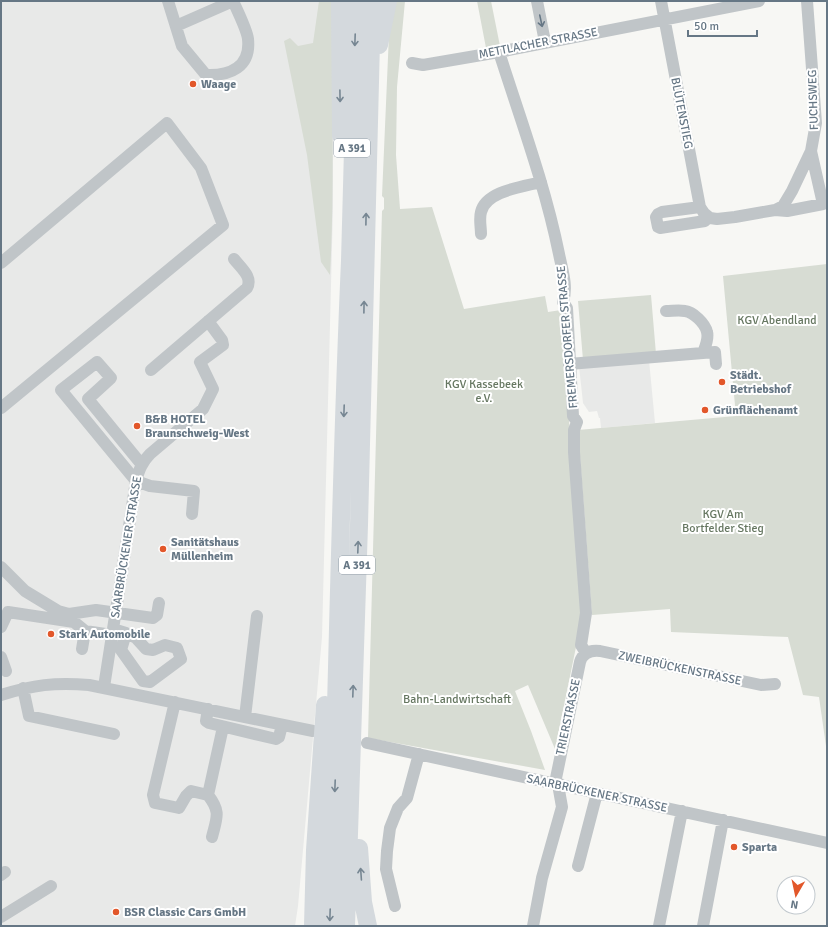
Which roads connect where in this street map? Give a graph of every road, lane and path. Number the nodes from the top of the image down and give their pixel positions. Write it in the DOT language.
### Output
graph roads {
  1 [pos="168,1"];
  2 [pos="233,1"];
  3 [pos="340,1"];
  4 [pos="357,1"];
  5 [pos="372,1"];
  6 [pos="388,1"];
  7 [pos="537,1"];
  8 [pos="661,1"];
  9 [pos="759,1"];
  10 [pos="807,1"];
  11 [pos="664,19"];
  12 [pos="176,26"];
  13 [pos="545,42"];
  14 [pos="499,52"];
  15 [pos="412,63"];
  16 [pos="369,93"];
  17 [pos="811,151"];
  18 [pos="540,182"];
  19 [pos="775,210"];
  20 [pos="481,234"];
  21 [pos="234,259"];
  22 [pos="1,262"];
  23 [pos="348,295"];
  24 [pos="666,311"];
  25 [pos="208,321"];
  26 [pos="703,353"];
  27 [pos="569,364"];
  28 [pos="716,364"];
  29 [pos="151,370"];
  30 [pos="1,408"];
  31 [pos="142,465"];
  32 [pos="136,481"];
  33 [pos="192,514"];
  34 [pos="1,567"];
  35 [pos="159,603"];
  36 [pos="116,614"];
  37 [pos="257,616"];
  38 [pos="1,627"];
  39 [pos="85,631"];
  40 [pos="113,632"];
  41 [pos="126,633"];
  42 [pos="82,650"];
  43 [pos="586,653"];
  44 [pos="1,657"];
  45 [pos="6,672"];
  46 [pos="775,684"];
  47 [pos="104,687"];
  48 [pos="23,688"];
  49 [pos="1,695"];
  50 [pos="175,702"];
  51 [pos="208,709"];
  52 [pos="245,717"];
  53 [pos="282,725"];
  54 [pos="223,727"];
  55 [pos="114,734"];
  56 [pos="333,736"];
  57 [pos="367,743"];
  58 [pos="419,754"];
  59 [pos="557,784"];
  60 [pos="597,792"];
  61 [pos="208,795"];
  62 [pos="682,811"];
  63 [pos="723,820"];
  64 [pos="212,837"];
  65 [pos="827,843"];
  66 [pos="315,850"];
  67 [pos="578,866"];
  68 [pos="51,886"];
  69 [pos="395,906"];
  70 [pos="1,917"];
  71 [pos="304,926"];
  72 [pos="313,926"];
  73 [pos="330,926"];
  74 [pos="346,926"];
  75 [pos="368,926"];
  76 [pos="534,926"];
  77 [pos="659,926"];
  78 [pos="703,926"];
  1 -- 12 [label="street"];
  2 -- 12 [label="street"];
  2 -- 12 [label="street"];
  3 -- 23 [label="highway, one-way"];
  4 -- 23 [label="highway, A 391, one-way"];
  5 -- 16 [label="highway, A 391"];
  6 -- 16 [label="highway"];
  7 -- 13 [label="street, one-way"];
  8 -- 11 [label="street"];
  9 -- 11 [label="street, METTLACHER STRASSE"];
  10 -- 17 [label="street, FUCHSWEG"];
  11 -- 13 [label="street, METTLACHER STRASSE"];
  11 -- 19 [label="street, BLÜTENSTIEG"];
  13 -- 14 [label="street, METTLACHER STRASSE"];
  14 -- 15 [label="street, METTLACHER STRASSE"];
  14 -- 18 [label="street, FREMERSDORFER STRASSE"];
  56 -- 16 [label="highway, A 391, one-way"];
  17 -- 19 [label="street, FUCHSWEG"];
  17 -- 19 [label="street"];
  18 -- 20 [label="street"];
  18 -- 27 [label="street, FREMERSDORFER STRASSE"];
  21 -- 25 [label="street"];
  22 -- 30 [label="street"];
  23 -- 56 [label="highway, A 391, one-way"];
  24 -- 26 [label="street"];
  25 -- 29 [label="street"];
  25 -- 31 [label="street, SAARBRÜCKENER STRASSE"];
  26 -- 27 [label="street"];
  26 -- 28 [label="street"];
  27 -- 43 [label="street, FREMERSDORFER STRASSE"];
  31 -- 32 [label="street, SAARBRÜCKENER STRASSE"];
  31 -- 32 [label="street"];
  32 -- 33 [label="street"];
  32 -- 36 [label="street, SAARBRÜCKENER STRASSE"];
  34 -- 36 [label="street"];
  35 -- 36 [label="street"];
  36 -- 40 [label="street, SAARBRÜCKENER STRASSE"];
  37 -- 52 [label="street"];
  38 -- 39 [label="street"];
  39 -- 40 [label="street"];
  39 -- 42 [label="street"];
  40 -- 41 [label="street"];
  40 -- 47 [label="street, SAARBRÜCKENER STRASSE"];
  41 -- 41 [label="street"];
  43 -- 46 [label="street, ZWEIBRÜCKENSTRASSE"];
  43 -- 59 [label="street, TRIERSTRASSE"];
  44 -- 45 [label="street"];
  47 -- 48 [label="street"];
  47 -- 50 [label="street"];
  48 -- 49 [label="street"];
  48 -- 55 [label="street"];
  50 -- 51 [label="street"];
  50 -- 61 [label="street"];
  51 -- 52 [label="street"];
  51 -- 54 [label="street"];
  52 -- 53 [label="street"];
  53 -- 54 [label="street"];
  53 -- 56 [label="street"];
  54 -- 61 [label="street"];
  56 -- 66 [label="highway"];
  56 -- 73 [label="highway, A 391, one-way"];
  56 -- 74 [label="highway, A 391"];
  75 -- 56 [label="highway, one-way"];
  57 -- 58 [label="street, SAARBRÜCKENER STRASSE"];
  58 -- 59 [label="street, SAARBRÜCKENER STRASSE"];
  58 -- 69 [label="street"];
  59 -- 60 [label="street, SAARBRÜCKENER STRASSE"];
  59 -- 76 [label="street, TRIERSTRASSE"];
  60 -- 62 [label="street, SAARBRÜCKENER STRASSE"];
  60 -- 67 [label="street"];
  61 -- 64 [label="street"];
  62 -- 63 [label="street, SAARBRÜCKENER STRASSE"];
  62 -- 77 [label="street"];
  63 -- 65 [label="street, SAARBRÜCKENER STRASSE"];
  63 -- 78 [label="street"];
  66 -- 71 [label="highway"];
  66 -- 72 [label="highway"];
  68 -- 70 [label="street"];
}
